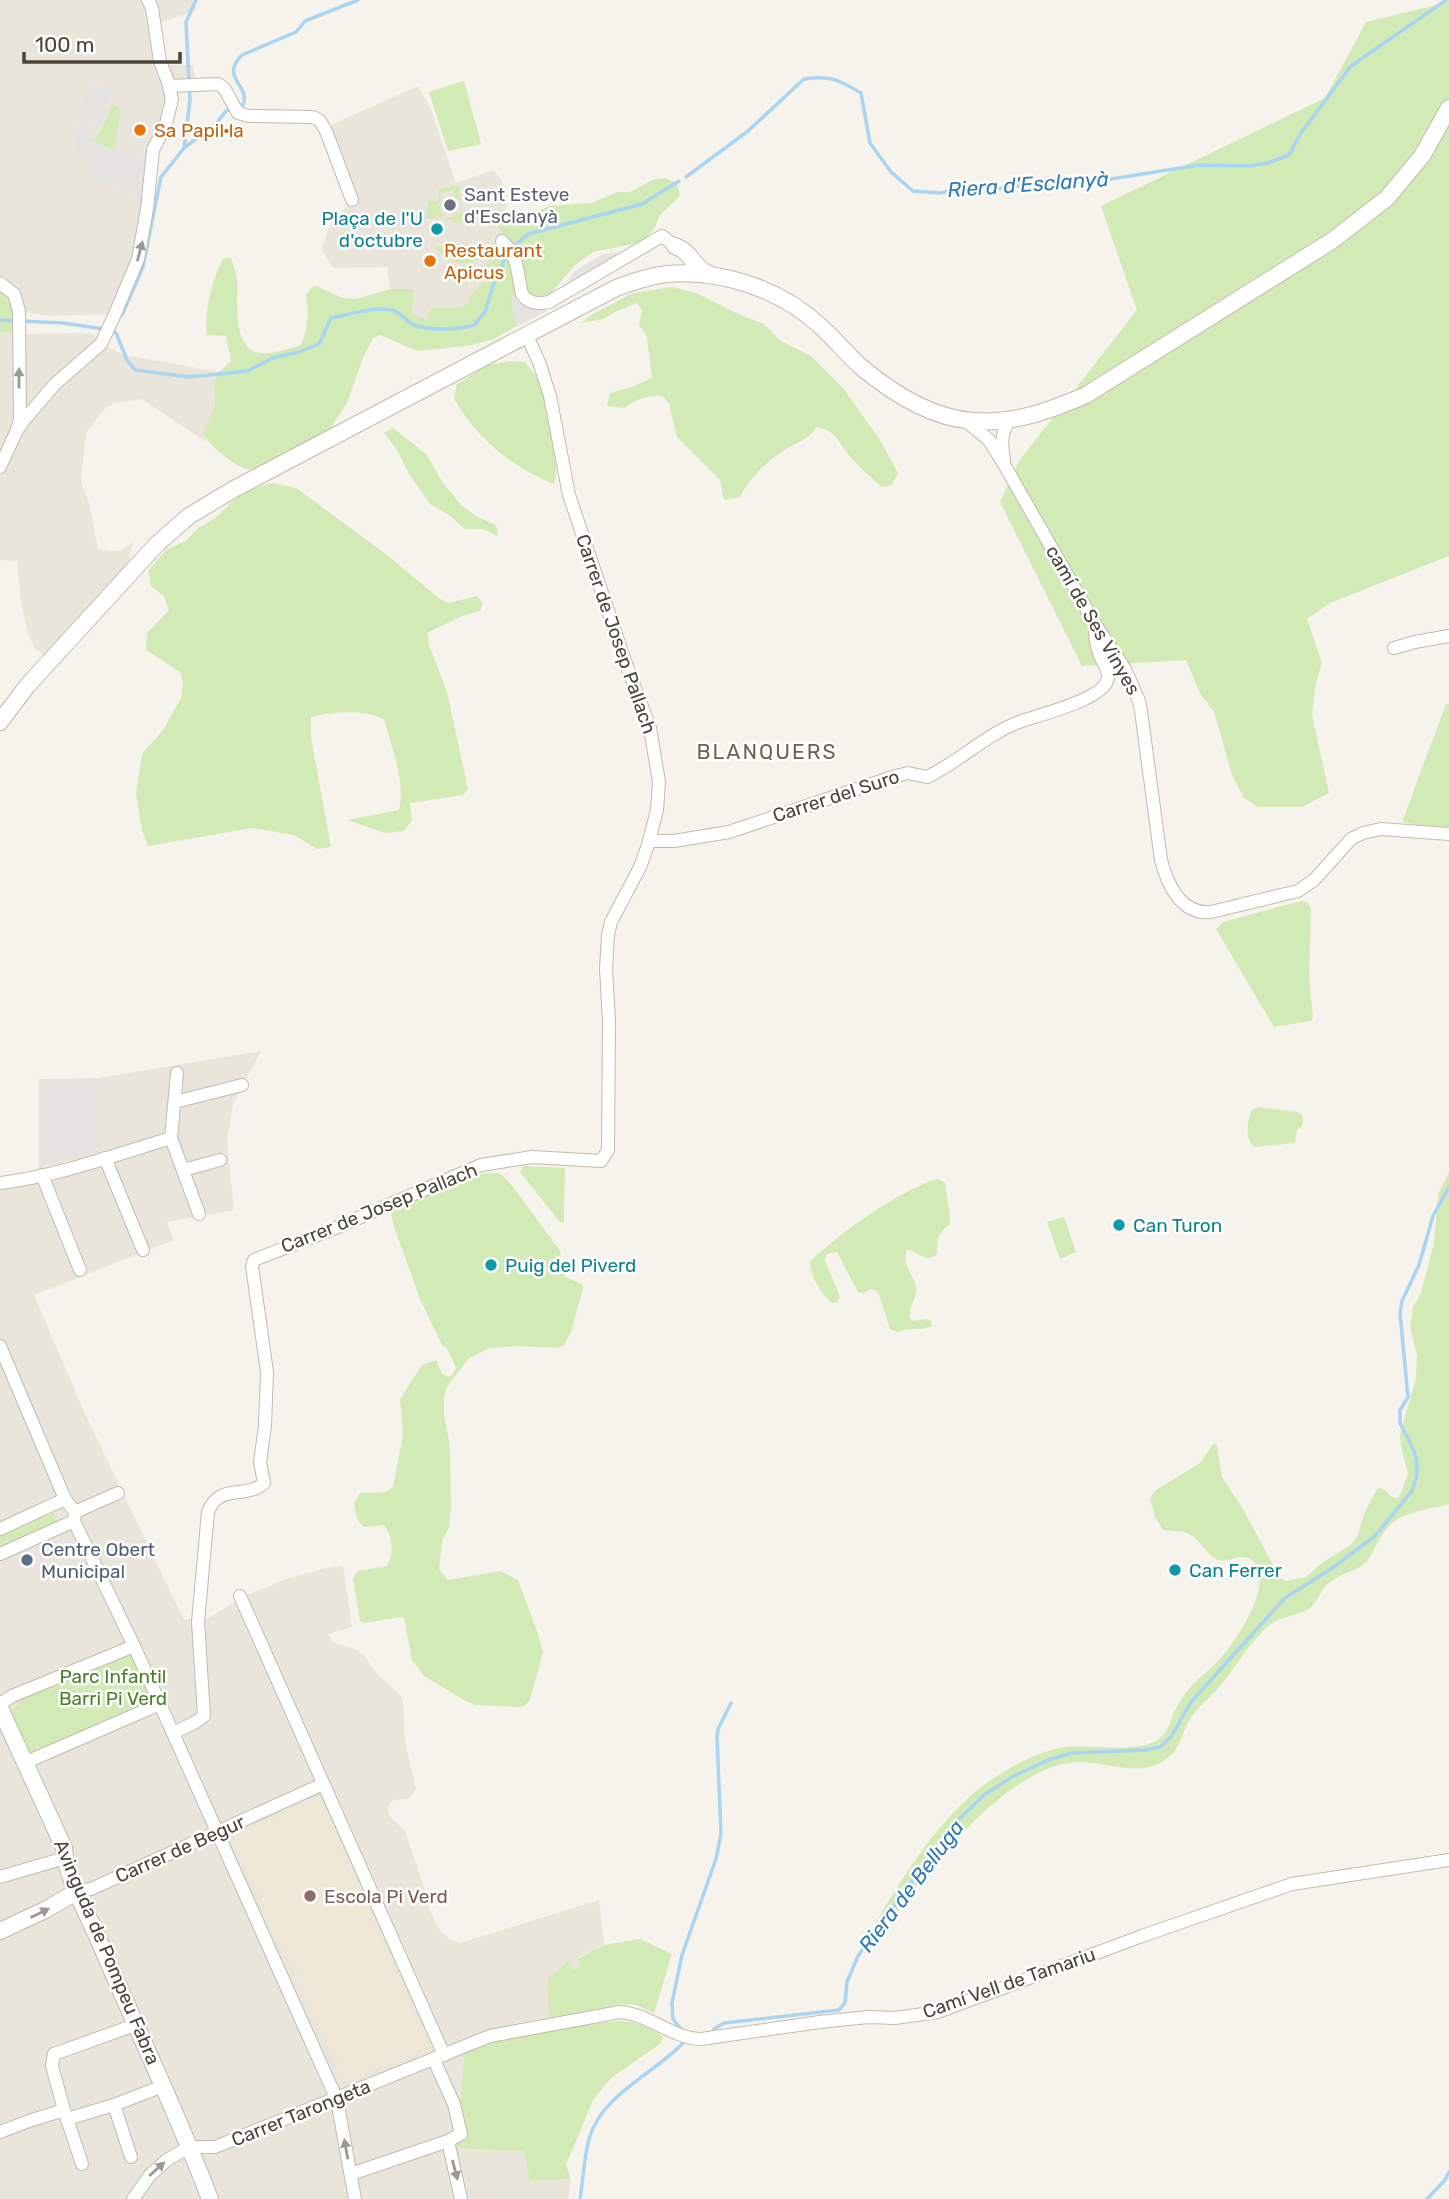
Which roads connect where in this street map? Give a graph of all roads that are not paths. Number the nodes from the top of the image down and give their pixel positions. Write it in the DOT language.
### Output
graph roads {
  1 [pos="148,0"];
  2 [pos="169,86"];
  3 [pos="1449,108"];
  4 [pos="352,200"];
  5 [pos="507,247"];
  6 [pos="680,263"];
  7 [pos="721,278"];
  8 [pos="636,281"];
  9 [pos="0,283"];
  10 [pos="527,336"];
  11 [pos="19,402"];
  12 [pos="38,403"];
  13 [pos="964,419"];
  14 [pos="1010,419"];
  15 [pos="17,430"];
  16 [pos="1005,466"];
  17 [pos="0,467"];
  18 [pos="1095,624"];
  19 [pos="1449,636"];
  20 [pos="1394,648"];
  21 [pos="0,722"];
  22 [pos="1449,834"];
  23 [pos="649,841"];
  24 [pos="177,1073"];
  25 [pos="242,1085"];
  26 [pos="175,1102"];
  27 [pos="171,1138"];
  28 [pos="105,1158"];
  29 [pos="219,1160"];
  30 [pos="183,1170"];
  31 [pos="42,1175"];
  32 [pos="0,1183"];
  33 [pos="199,1214"];
  34 [pos="143,1250"];
  35 [pos="80,1270"];
  36 [pos="0,1346"];
  37 [pos="118,1493"];
  38 [pos="65,1499"];
  39 [pos="75,1517"];
  40 [pos="0,1529"];
  41 [pos="0,1554"];
  42 [pos="240,1596"];
  43 [pos="134,1646"];
  44 [pos="160,1704"];
  45 [pos="0,1706"];
  46 [pos="173,1733"];
  47 [pos="6,1736"];
  48 [pos="24,1763"];
  49 [pos="323,1784"];
  50 [pos="217,1832"];
  51 [pos="65,1858"];
  52 [pos="1449,1860"];
  53 [pos="0,1878"];
  54 [pos="78,1891"];
  55 [pos="0,1931"];
  56 [pos="135,2025"];
  57 [pos="439,2058"];
  58 [pos="163,2086"];
  59 [pos="337,2100"];
  60 [pos="114,2105"];
  61 [pos="66,2115"];
  62 [pos="0,2133"];
  63 [pos="448,2141"];
  64 [pos="189,2147"];
  65 [pos="131,2157"];
  66 [pos="82,2164"];
  67 [pos="351,2174"];
  68 [pos="133,2199"];
  69 [pos="210,2199"];
  70 [pos="355,2199"];
  71 [pos="461,2199"];
  1 -- 2 [label="street"];
  2 -- 4 [label="street"];
  12 -- 2 [label="street, one-way"];
  3 -- 14 [label="street"];
  5 -- 6 [label="street"];
  6 -- 7 [label="street"];
  6 -- 7 [label="street"];
  6 -- 8 [label="street"];
  6 -- 8 [label="street"];
  7 -- 13 [label="street"];
  8 -- 10 [label="street"];
  11 -- 9 [label="street, one-way"];
  10 -- 21 [label="street"];
  10 -- 23 [label="street, Carrer de Josep Pallach"];
  11 -- 12 [label="street"];
  11 -- 15 [label="street"];
  12 -- 15 [label="street"];
  13 -- 14 [label="street"];
  13 -- 16 [label="street, camí de Ses Vinyes"];
  14 -- 16 [label="street, camí de Ses Vinyes"];
  15 -- 17 [label="street"];
  16 -- 18 [label="street, camí de Ses Vinyes"];
  18 -- 22 [label="street, camí de Ses Vinyes"];
  18 -- 23 [label="street, Carrer del Suro"];
  19 -- 20 [label="street"];
  23 -- 46 [label="street, Carrer de Josep Pallach"];
  24 -- 26 [label="street"];
  25 -- 26 [label="street"];
  26 -- 27 [label="street"];
  27 -- 28 [label="street"];
  27 -- 30 [label="street"];
  28 -- 31 [label="street"];
  28 -- 34 [label="street"];
  29 -- 30 [label="street"];
  30 -- 33 [label="street"];
  31 -- 32 [label="street"];
  31 -- 35 [label="street"];
  36 -- 38 [label="street"];
  37 -- 39 [label="street"];
  38 -- 39 [label="street"];
  38 -- 40 [label="street"];
  39 -- 41 [label="street"];
  39 -- 43 [label="street"];
  42 -- 49 [label="street"];
  43 -- 44 [label="street"];
  43 -- 45 [label="street"];
  44 -- 46 [label="street"];
  44 -- 48 [label="street"];
  45 -- 47 [label="street, Avinguda de Pompeu Fabra"];
  46 -- 50 [label="street"];
  47 -- 48 [label="street, Avinguda de Pompeu Fabra"];
  48 -- 51 [label="street, Avinguda de Pompeu Fabra"];
  49 -- 50 [label="street, Carrer de Begur"];
  49 -- 57 [label="street"];
  50 -- 54 [label="street, Carrer de Begur"];
  50 -- 59 [label="street"];
  51 -- 53 [label="street"];
  51 -- 54 [label="street, Avinguda de Pompeu Fabra"];
  52 -- 57 [label="street, Camí Vell de Tamariu"];
  55 -- 54 [label="street, Carrer de Begur, one-way"];
  54 -- 56 [label="street, Avinguda de Pompeu Fabra"];
  56 -- 58 [label="street, Avinguda de Pompeu Fabra"];
  56 -- 61 [label="street"];
  57 -- 59 [label="street, Carrer Tarongeta"];
  57 -- 63 [label="street"];
  58 -- 60 [label="street"];
  58 -- 64 [label="street, Avinguda de Pompeu Fabra"];
  59 -- 64 [label="street, Carrer Tarongeta"];
  67 -- 59 [label="street, one-way"];
  60 -- 61 [label="street"];
  60 -- 65 [label="street"];
  61 -- 62 [label="street"];
  61 -- 66 [label="street"];
  63 -- 67 [label="street"];
  63 -- 71 [label="street, one-way"];
  68 -- 64 [label="street, Carrer Tarongeta, one-way"];
  64 -- 69 [label="street, Avinguda de Pompeu Fabra"];
  67 -- 70 [label="street"];
}
